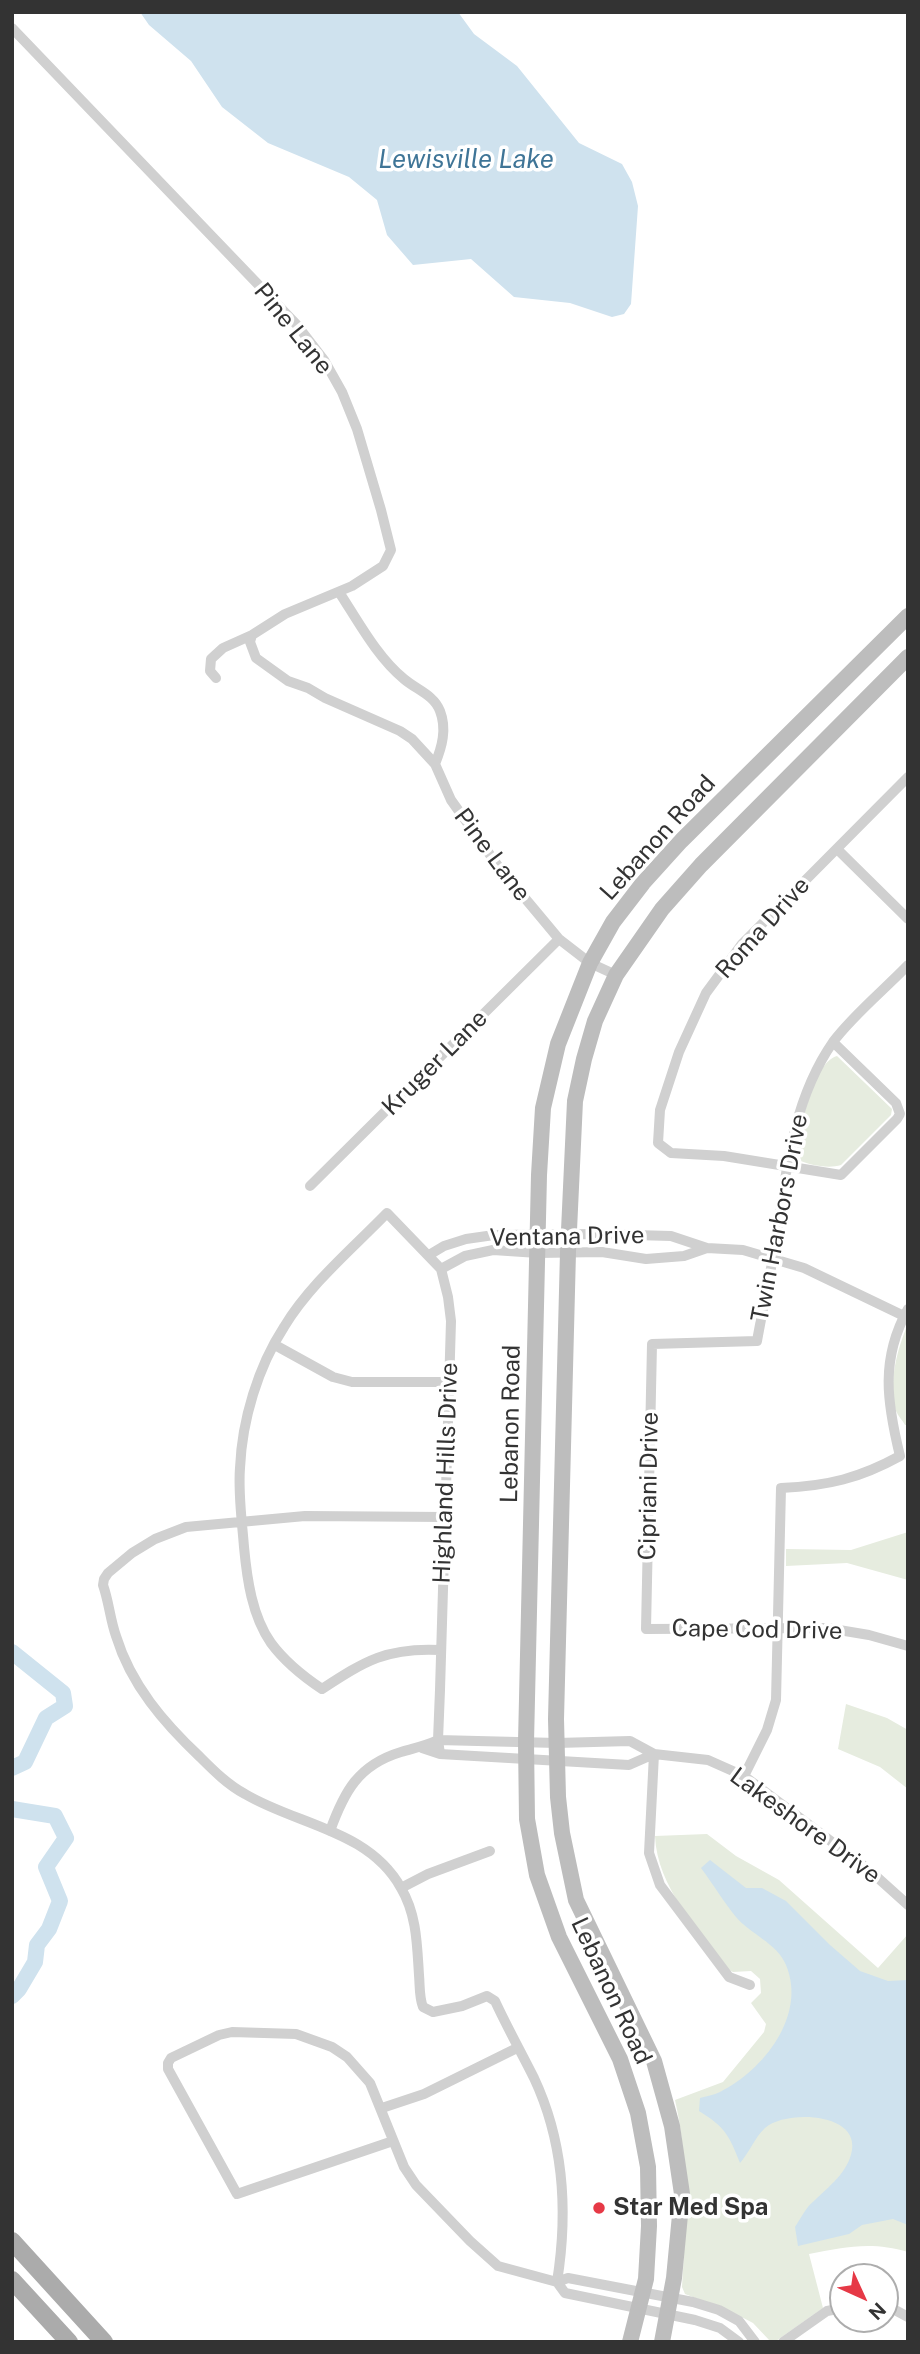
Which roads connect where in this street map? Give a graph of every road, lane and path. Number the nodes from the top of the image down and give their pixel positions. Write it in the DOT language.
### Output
graph roads {
  1 [pos="12,28"];
  2 [pos="339,592"];
  3 [pos="908,616"];
  4 [pos="252,635"];
  5 [pos="908,657"];
  6 [pos="216,678"];
  7 [pos="435,764"];
  8 [pos="908,776"];
  9 [pos="837,849"];
  10 [pos="908,919"];
  11 [pos="559,939"];
  12 [pos="590,963"];
  13 [pos="908,965"];
  14 [pos="616,975"];
  15 [pos="834,1042"];
  16 [pos="787,1166"];
  17 [pos="310,1186"];
  18 [pos="538,1234"];
  19 [pos="569,1234"];
  20 [pos="707,1248"];
  21 [pos="568,1252"];
  22 [pos="538,1253"];
  23 [pos="429,1255"];
  24 [pos="773,1258"];
  25 [pos="441,1269"];
  26 [pos="906,1312"];
  27 [pos="652,1344"];
  28 [pos="275,1345"];
  29 [pos="449,1382"];
  30 [pos="445,1517"];
  31 [pos="242,1523"];
  32 [pos="778,1628"];
  33 [pos="646,1629"];
  34 [pos="908,1646"];
  35 [pos="441,1650"];
  36 [pos="438,1740"];
  37 [pos="557,1743"];
  38 [pos="422,1748"];
  39 [pos="525,1750"];
  40 [pos="440,1754"];
  41 [pos="654,1754"];
  42 [pos="557,1760"];
  43 [pos="744,1776"];
  44 [pos="330,1831"];
  45 [pos="489,1851"];
  46 [pos="401,1888"];
  47 [pos="908,1905"];
  48 [pos="750,1985"];
  49 [pos="517,2048"];
  50 [pos="382,2108"];
  51 [pos="393,2141"];
  52 [pos="12,2241"];
  53 [pos="12,2280"];
  54 [pos="557,2282"];
  55 [pos="643,2292"];
  56 [pos="671,2297"];
  57 [pos="638,2309"];
  58 [pos="829,2311"];
  59 [pos="667,2315"];
  60 [pos="69,2342"];
  61 [pos="104,2342"];
  62 [pos="630,2342"];
  63 [pos="662,2342"];
  64 [pos="739,2342"];
  65 [pos="755,2342"];
  66 [pos="783,2342"];
  1 -- 2 [label="street, Pine Lane"];
  2 -- 4 [label="street, Pine Lane"];
  2 -- 7 [label="street"];
  3 -- 12 [label="main road, Lebanon Road"];
  4 -- 6 [label="street, Pine Lane"];
  4 -- 7 [label="street, Pine Lane"];
  5 -- 14 [label="main road, Lebanon Road"];
  7 -- 11 [label="street, Pine Lane"];
  8 -- 9 [label="street, Roma Drive"];
  9 -- 10 [label="street"];
  9 -- 16 [label="street, Roma Drive"];
  11 -- 12 [label="street, Pine Lane"];
  11 -- 17 [label="street, Kruger Lane"];
  12 -- 14 [label="street, Pine Lane"];
  12 -- 18 [label="main road, Lebanon Road"];
  13 -- 15 [label="street, Twin Harbors Drive"];
  14 -- 19 [label="main road, Lebanon Road"];
  15 -- 16 [label="street, Twin Harbors Drive"];
  15 -- 16 [label="street"];
  16 -- 24 [label="street, Twin Harbors Drive"];
  18 -- 19 [label="street, Ventana Drive"];
  18 -- 22 [label="main road, Lebanon Road"];
  18 -- 23 [label="street, Ventana Drive"];
  19 -- 20 [label="street, Ventana Drive"];
  19 -- 21 [label="main road, Lebanon Road"];
  20 -- 21 [label="street, Ventana Drive"];
  20 -- 24 [label="street, Ventana Drive"];
  21 -- 22 [label="street, Ventana Drive"];
  21 -- 37 [label="main road, Lebanon Road"];
  22 -- 25 [label="street, Ventana Drive"];
  22 -- 39 [label="main road, Lebanon Road"];
  23 -- 25 [label="street, Highland Hills Drive"];
  23 -- 28 [label="street, Highland Hills Drive"];
  24 -- 26 [label="street, Ventana Drive"];
  24 -- 27 [label="street, Twin Harbors Drive"];
  25 -- 29 [label="street, Highland Hills Drive"];
  26 -- 32 [label="street"];
  27 -- 33 [label="street, Cipriani Drive"];
  28 -- 29 [label="street"];
  28 -- 31 [label="street"];
  29 -- 30 [label="street, Highland Hills Drive"];
  30 -- 31 [label="street"];
  30 -- 35 [label="street, Highland Hills Drive"];
  31 -- 35 [label="street"];
  31 -- 44 [label="street"];
  32 -- 33 [label="street, Cape Cod Drive"];
  32 -- 34 [label="street, Cape Cod Drive"];
  32 -- 43 [label="street"];
  35 -- 36 [label="street, Highland Hills Drive"];
  36 -- 38 [label="street, Lakeshore Drive"];
  36 -- 39 [label="street, Lakeshore Drive"];
  36 -- 40 [label="street, Highland Hills Drive"];
  37 -- 39 [label="street, Lakeshore Drive"];
  37 -- 41 [label="street, Lakeshore Drive"];
  37 -- 42 [label="main road, Lebanon Road"];
  38 -- 40 [label="street, Lakeshore Drive"];
  38 -- 44 [label="street, Lakeshore Drive"];
  39 -- 40 [label="street, Lakeshore Drive"];
  39 -- 42 [label="street, Lakeshore Drive"];
  39 -- 55 [label="main road, Lebanon Road"];
  41 -- 42 [label="street, Lakeshore Drive"];
  41 -- 43 [label="street, Lakeshore Drive"];
  41 -- 48 [label="street"];
  42 -- 56 [label="main road, Lebanon Road"];
  43 -- 47 [label="street, Lakeshore Drive"];
  44 -- 46 [label="street"];
  45 -- 46 [label="street"];
  46 -- 49 [label="street"];
  49 -- 50 [label="street"];
  49 -- 54 [label="street"];
  50 -- 51 [label="street"];
  50 -- 51 [label="street"];
  51 -- 54 [label="street"];
  52 -- 61 [label="main road"];
  53 -- 60 [label="main road"];
  54 -- 55 [label="street"];
  54 -- 57 [label="street"];
  55 -- 56 [label="street"];
  55 -- 57 [label="main road, Lebanon Road"];
  56 -- 59 [label="main road, Lebanon Road"];
  56 -- 65 [label="street"];
  57 -- 59 [label="street"];
  57 -- 62 [label="main road, Lebanon Road"];
  58 -- 66 [label="street"];
  59 -- 63 [label="main road, Lebanon Road"];
  59 -- 64 [label="street"];
}
